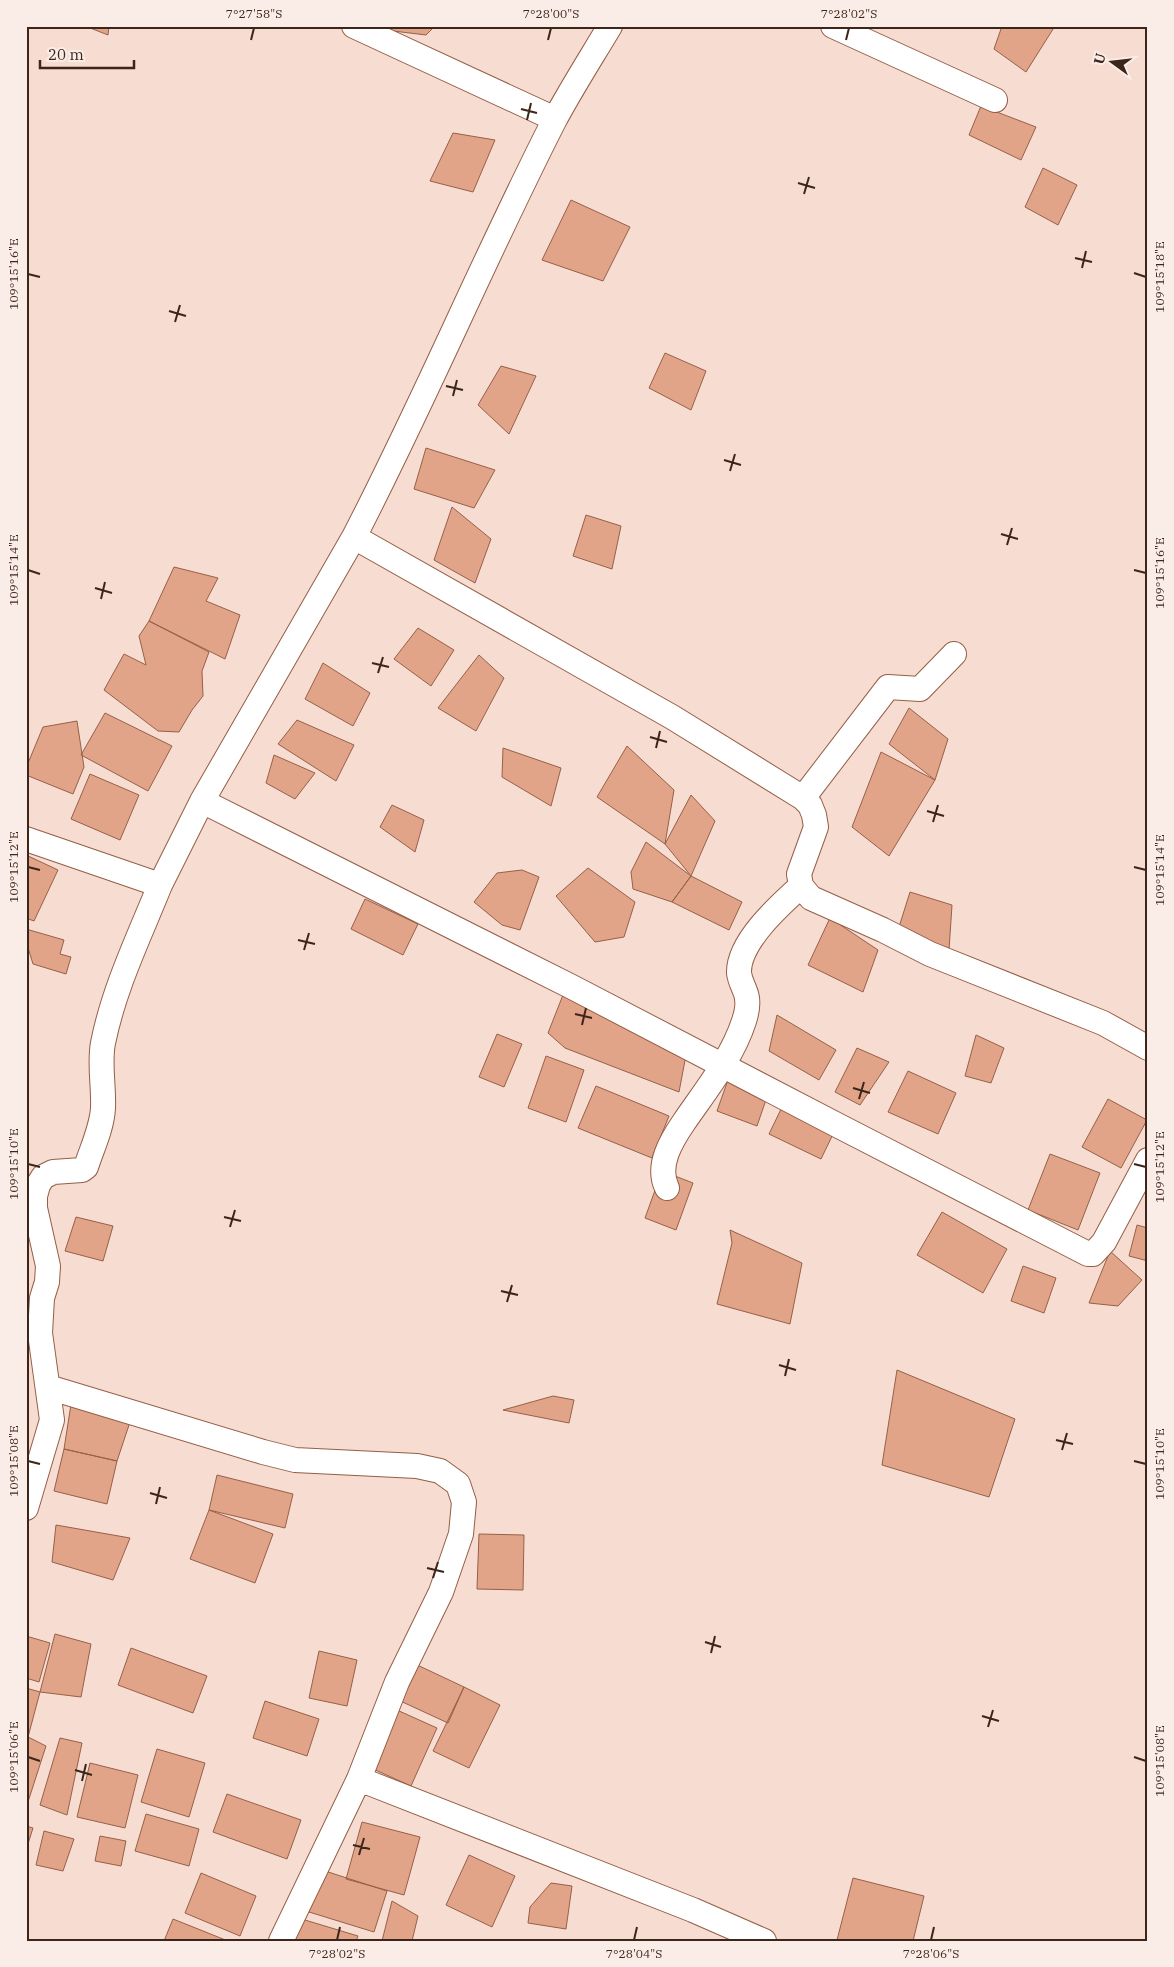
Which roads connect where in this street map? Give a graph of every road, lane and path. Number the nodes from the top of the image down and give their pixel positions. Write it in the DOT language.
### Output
graph roads {
  1 [pos="354,26"];
  2 [pos="610,26"];
  3 [pos="833,26"];
  4 [pos="995,100"];
  5 [pos="555,119"];
  6 [pos="354,537"];
  7 [pos="954,654"];
  8 [pos="803,798"];
  9 [pos="202,801"];
  10 [pos="26,839"];
  11 [pos="160,885"];
  12 [pos="801,886"];
  13 [pos="1148,1048"];
  14 [pos="722,1066"];
  15 [pos="1148,1160"];
  16 [pos="667,1188"];
  17 [pos="48,1381"];
  18 [pos="26,1508"];
  19 [pos="360,1780"];
  20 [pos="281,1941"];
  21 [pos="764,1941"];
  1 -- 5 [label="street"];
  2 -- 5 [label="street"];
  3 -- 4 [label="street"];
  5 -- 6 [label="street"];
  6 -- 8 [label="street"];
  6 -- 9 [label="street"];
  7 -- 8 [label="street"];
  8 -- 12 [label="street"];
  9 -- 11 [label="street"];
  9 -- 14 [label="street"];
  10 -- 11 [label="street"];
  11 -- 17 [label="street"];
  12 -- 13 [label="street"];
  12 -- 14 [label="street"];
  14 -- 15 [label="street"];
  14 -- 16 [label="street"];
  17 -- 18 [label="street"];
  17 -- 19 [label="street"];
  19 -- 20 [label="street"];
  19 -- 21 [label="street"];
}
